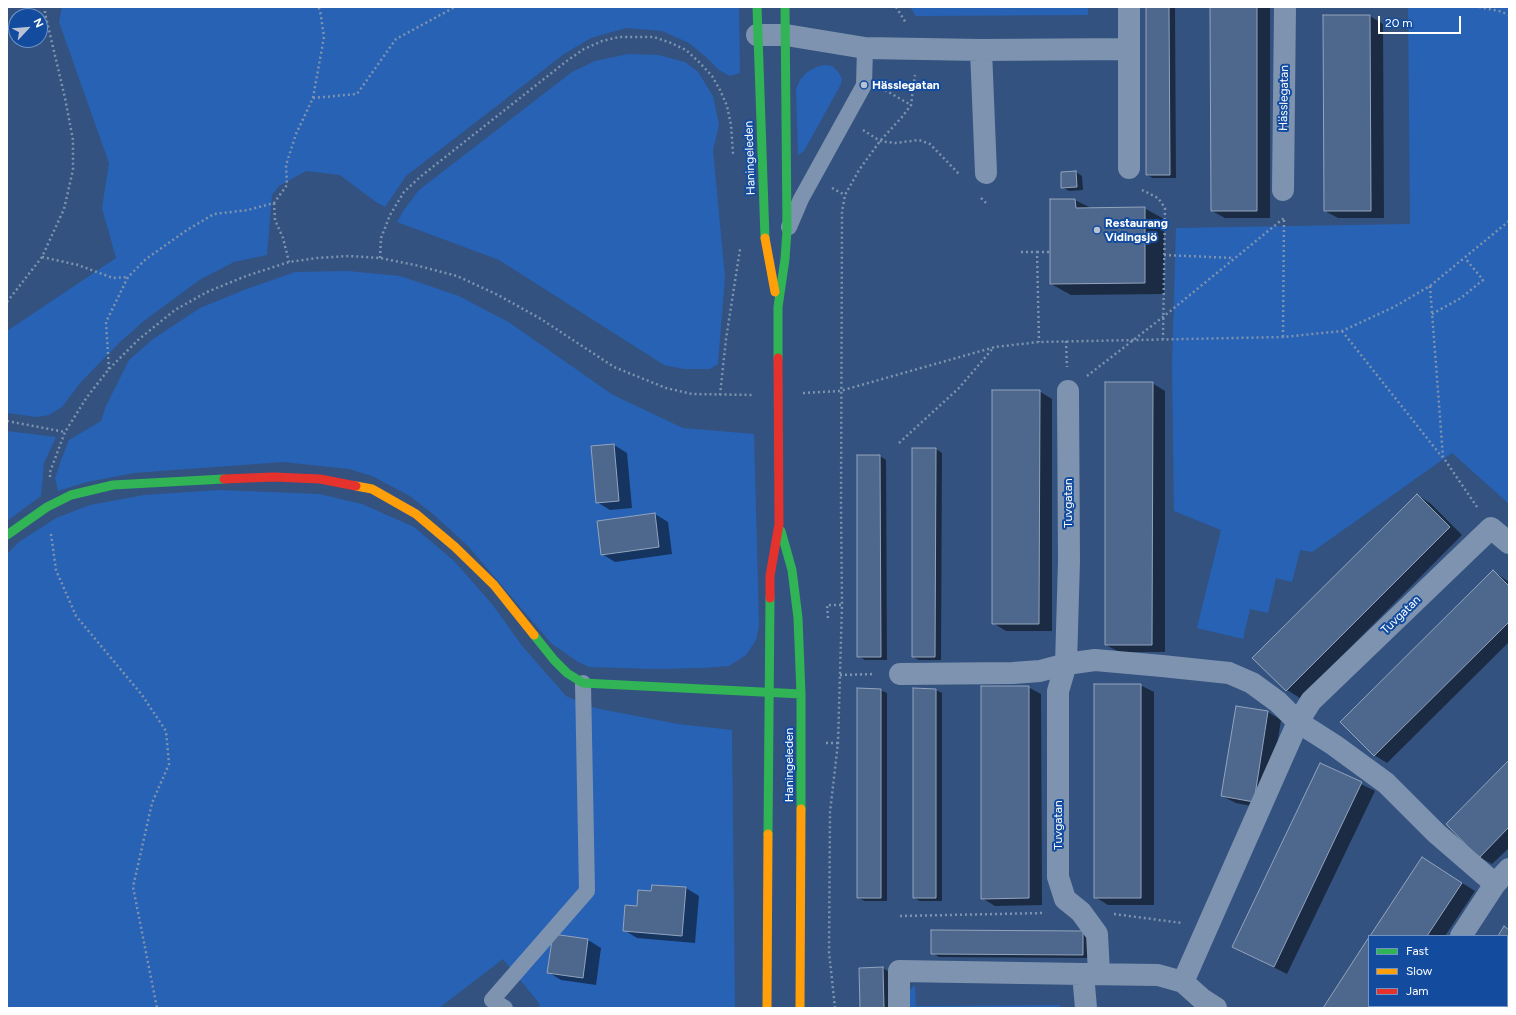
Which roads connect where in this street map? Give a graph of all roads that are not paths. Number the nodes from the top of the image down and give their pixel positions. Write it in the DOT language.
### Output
graph roads {
  1 [pos="757,7"];
  2 [pos="785,7"];
  3 [pos="1129,7"];
  4 [pos="1285,7"];
  5 [pos="757,35"];
  6 [pos="786,35"];
  7 [pos="865,48"];
  8 [pos="1129,49"];
  9 [pos="981,50"];
  10 [pos="1129,168"];
  11 [pos="986,172"];
  12 [pos="1284,190"];
  13 [pos="787,230"];
  14 [pos="778,307"];
  15 [pos="1068,391"];
  16 [pos="779,524"];
  17 [pos="7,535"];
  18 [pos="1509,543"];
  19 [pos="1066,664"];
  20 [pos="900,674"];
  21 [pos="582,683"];
  22 [pos="770,692"];
  23 [pos="801,694"];
  24 [pos="1298,722"];
  25 [pos="1502,876"];
  26 [pos="1462,935"];
  27 [pos="1091,973"];
  28 [pos="1183,982"];
  29 [pos="497,1005"];
  30 [pos="768,1008"];
  31 [pos="800,1008"];
  32 [pos="899,1008"];
  33 [pos="1086,1008"];
  34 [pos="1216,1008"];
  1 -- 5 [label="main road, Haningeleden"];
  2 -- 6 [label="main road, Haningeleden"];
  3 -- 8 [label="street"];
  4 -- 12 [label="street, Hässlegatan"];
  5 -- 6 [label="street"];
  5 -- 14 [label="main road, Haningeleden"];
  6 -- 7 [label="street"];
  6 -- 13 [label="main road, Haningeleden"];
  7 -- 9 [label="street"];
  7 -- 13 [label="lane"];
  8 -- 9 [label="street"];
  8 -- 10 [label="street"];
  9 -- 11 [label="street"];
  13 -- 14 [label="main road, Haningeleden"];
  14 -- 16 [label="main road, Haningeleden"];
  15 -- 19 [label="street, Tuvgatan"];
  16 -- 22 [label="main road, Haningeleden"];
  16 -- 23 [label="main road, Haningeleden"];
  17 -- 21 [label="main road"];
  18 -- 24 [label="street, Tuvgatan"];
  19 -- 20 [label="street"];
  19 -- 24 [label="street"];
  19 -- 27 [label="street, Tuvgatan"];
  21 -- 22 [label="main road"];
  21 -- 29 [label="lane"];
  22 -- 23 [label="main road"];
  22 -- 30 [label="main road, Haningeleden"];
  23 -- 31 [label="main road, Haningeleden"];
  24 -- 25 [label="street"];
  24 -- 28 [label="street, Tuvgatan"];
  25 -- 26 [label="street"];
  27 -- 28 [label="street"];
  27 -- 32 [label="street"];
  27 -- 33 [label="street, Tuvgatan"];
  28 -- 34 [label="street"];
}
